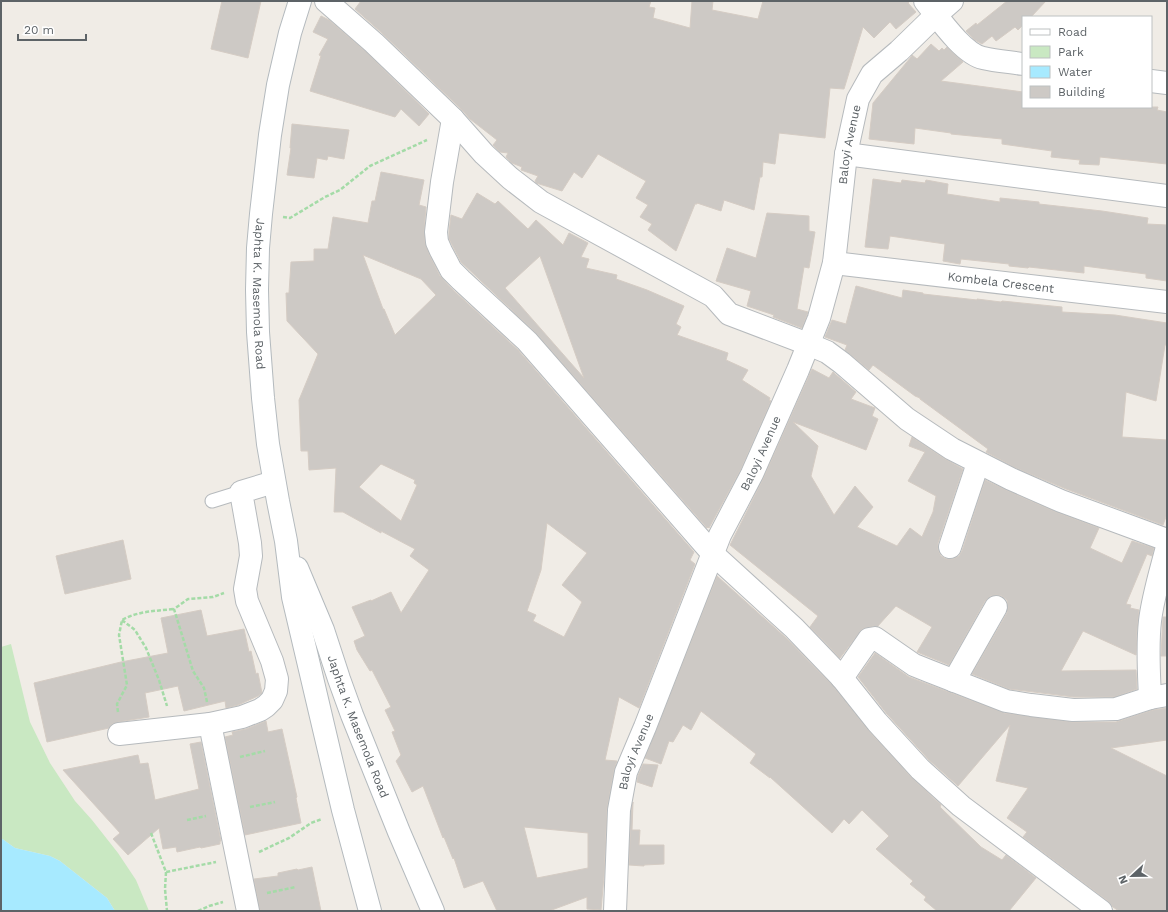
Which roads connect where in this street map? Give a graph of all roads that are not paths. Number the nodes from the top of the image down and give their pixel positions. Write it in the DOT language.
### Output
graph roads {
  1 [pos="300,1"];
  2 [pos="326,1"];
  3 [pos="952,1"];
  4 [pos="930,8"];
  5 [pos="1022,64"];
  6 [pos="1152,81"];
  7 [pos="1167,83"];
  8 [pos="453,119"];
  9 [pos="846,154"];
  10 [pos="1167,196"];
  11 [pos="834,263"];
  12 [pos="1167,302"];
  13 [pos="808,344"];
  14 [pos="978,463"];
  15 [pos="274,482"];
  16 [pos="241,492"];
  17 [pos="212,501"];
  18 [pos="1167,540"];
  19 [pos="286,541"];
  20 [pos="950,547"];
  21 [pos="1167,547"];
  22 [pos="713,554"];
  23 [pos="996,607"];
  24 [pos="842,678"];
  25 [pos="954,681"];
  26 [pos="1158,696"];
  27 [pos="210,724"];
  28 [pos="120,734"];
  29 [pos="248,911"];
  30 [pos="370,911"];
  31 [pos="433,911"];
  32 [pos="615,911"];
  33 [pos="1101,911"];
  1 -- 15 [label="street, Japhta K. Masemola Road"];
  2 -- 8 [label="street"];
  3 -- 4 [label="street, Baloyi Avenue"];
  4 -- 5 [label="street"];
  4 -- 9 [label="street, Baloyi Avenue"];
  6 -- 7 [label="street"];
  8 -- 13 [label="street"];
  8 -- 22 [label="street"];
  9 -- 10 [label="street"];
  9 -- 11 [label="street, Baloyi Avenue"];
  11 -- 12 [label="street, Kombela Crescent"];
  11 -- 13 [label="street, Baloyi Avenue"];
  13 -- 14 [label="street"];
  13 -- 22 [label="street, Baloyi Avenue"];
  14 -- 18 [label="street"];
  14 -- 20 [label="street"];
  15 -- 16 [label="street"];
  15 -- 19 [label="street, Japhta K. Masemola Road"];
  16 -- 17 [label="lane"];
  16 -- 27 [label="street"];
  19 -- 30 [label="street, Japhta K. Masemola Road"];
  19 -- 31 [label="street, Japhta K. Masemola Road"];
  21 -- 26 [label="street"];
  22 -- 24 [label="street"];
  22 -- 32 [label="street, Baloyi Avenue"];
  23 -- 25 [label="street"];
  24 -- 25 [label="street"];
  24 -- 33 [label="street"];
  25 -- 26 [label="street"];
  27 -- 28 [label="street"];
  27 -- 29 [label="street"];
}
